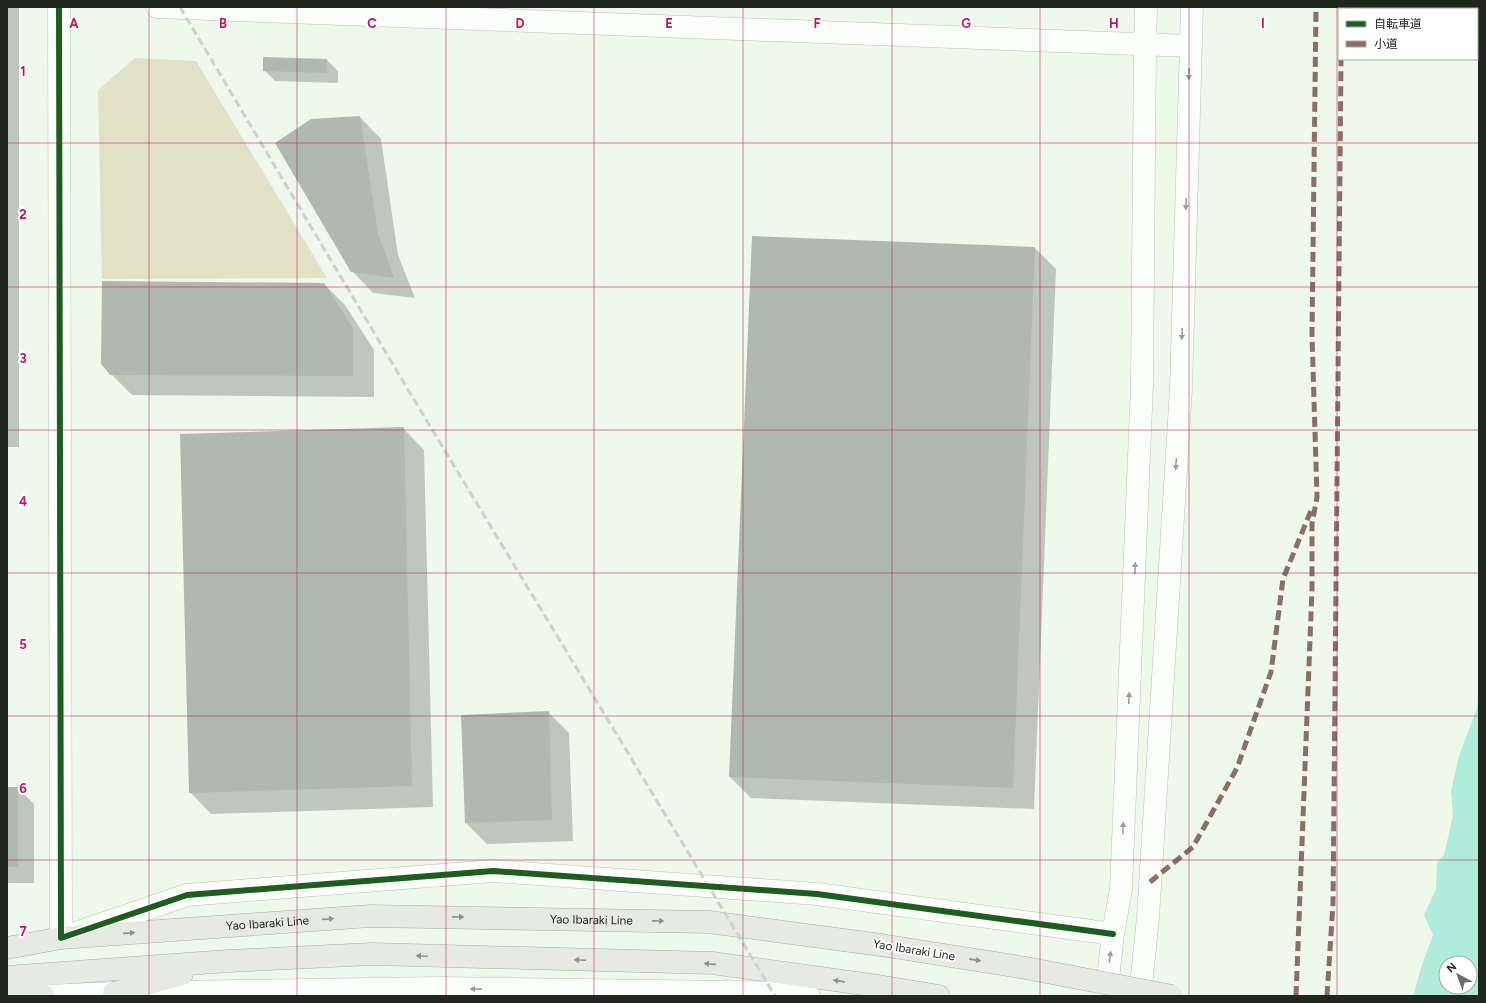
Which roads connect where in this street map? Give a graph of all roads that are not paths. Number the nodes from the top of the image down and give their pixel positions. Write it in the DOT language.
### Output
graph roads {
  1 [pos="58,7"];
  2 [pos="157,7"];
  3 [pos="1146,7"];
  4 [pos="1192,7"];
  5 [pos="1145,45"];
  6 [pos="1190,46"];
  7 [pos="1113,934"];
  8 [pos="61,938"];
  9 [pos="7,948"];
  10 [pos="228,961"];
  11 [pos="7,977"];
  12 [pos="7,990"];
  13 [pos="437,992"];
  14 [pos="114,993"];
  15 [pos="43,996"];
  16 [pos="809,996"];
  17 [pos="939,996"];
  18 [pos="1106,996"];
  19 [pos="1140,996"];
  20 [pos="1172,996"];
  1 -- 8 [label="street"];
  2 -- 5 [label="street"];
  3 -- 5 [label="street"];
  4 -- 6 [label="street"];
  5 -- 6 [label="street"];
  7 -- 5 [label="street, one-way"];
  6 -- 19 [label="street, one-way"];
  7 -- 8 [label="street"];
  18 -- 7 [label="street, one-way"];
  8 -- 9 [label="main road, Yao Ibaraki Line"];
  8 -- 20 [label="main road, Yao Ibaraki Line, one-way, bridge"];
  10 -- 11 [label="main road"];
  10 -- 14 [label="main road"];
  17 -- 10 [label="main road, one-way"];
  12 -- 15 [label="main road"];
  13 -- 14 [label="street"];
  16 -- 13 [label="street, one-way"];
  14 -- 15 [label="street"];
}
